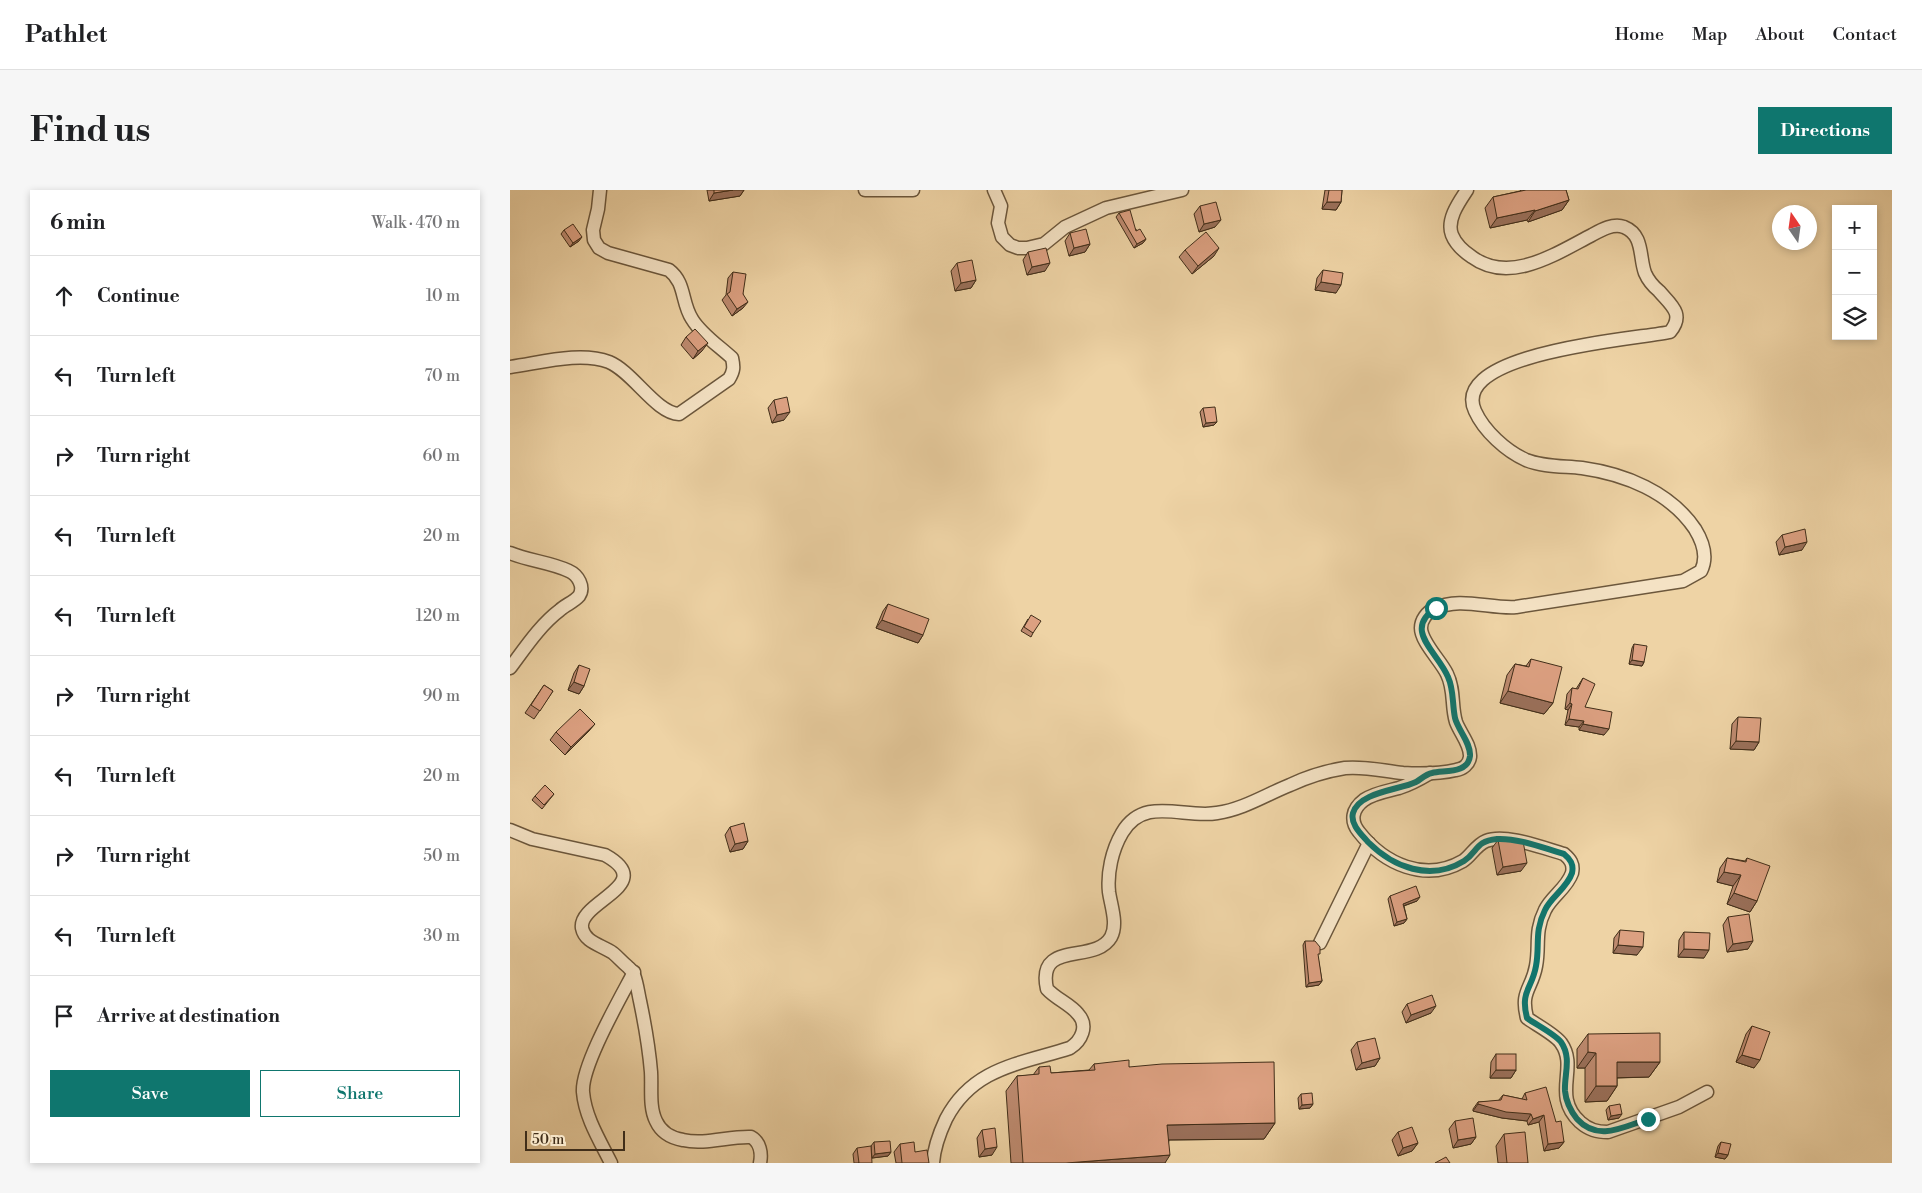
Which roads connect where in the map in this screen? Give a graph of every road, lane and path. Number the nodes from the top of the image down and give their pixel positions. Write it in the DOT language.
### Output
graph roads {
  1 [pos="600,190"];
  2 [pos="865,190"];
  3 [pos="913,190"];
  4 [pos="994,190"];
  5 [pos="1182,190"];
  6 [pos="1467,190"];
  7 [pos="510,367"];
  8 [pos="510,553"];
  9 [pos="510,668"];
  10 [pos="1430,773"];
  11 [pos="510,830"];
  12 [pos="1369,843"];
  13 [pos="1320,943"];
  14 [pos="634,972"];
  15 [pos="1707,1092"];
  16 [pos="611,1163"];
  17 [pos="760,1163"];
  18 [pos="933,1163"];
  1 -- 7 [label="street"];
  2 -- 3 [label="street"];
  4 -- 5 [label="street"];
  6 -- 10 [label="street"];
  8 -- 9 [label="street"];
  10 -- 12 [label="street"];
  10 -- 18 [label="street"];
  11 -- 14 [label="street"];
  12 -- 13 [label="street"];
  12 -- 15 [label="street"];
  14 -- 16 [label="street"];
  14 -- 17 [label="street"];
}
